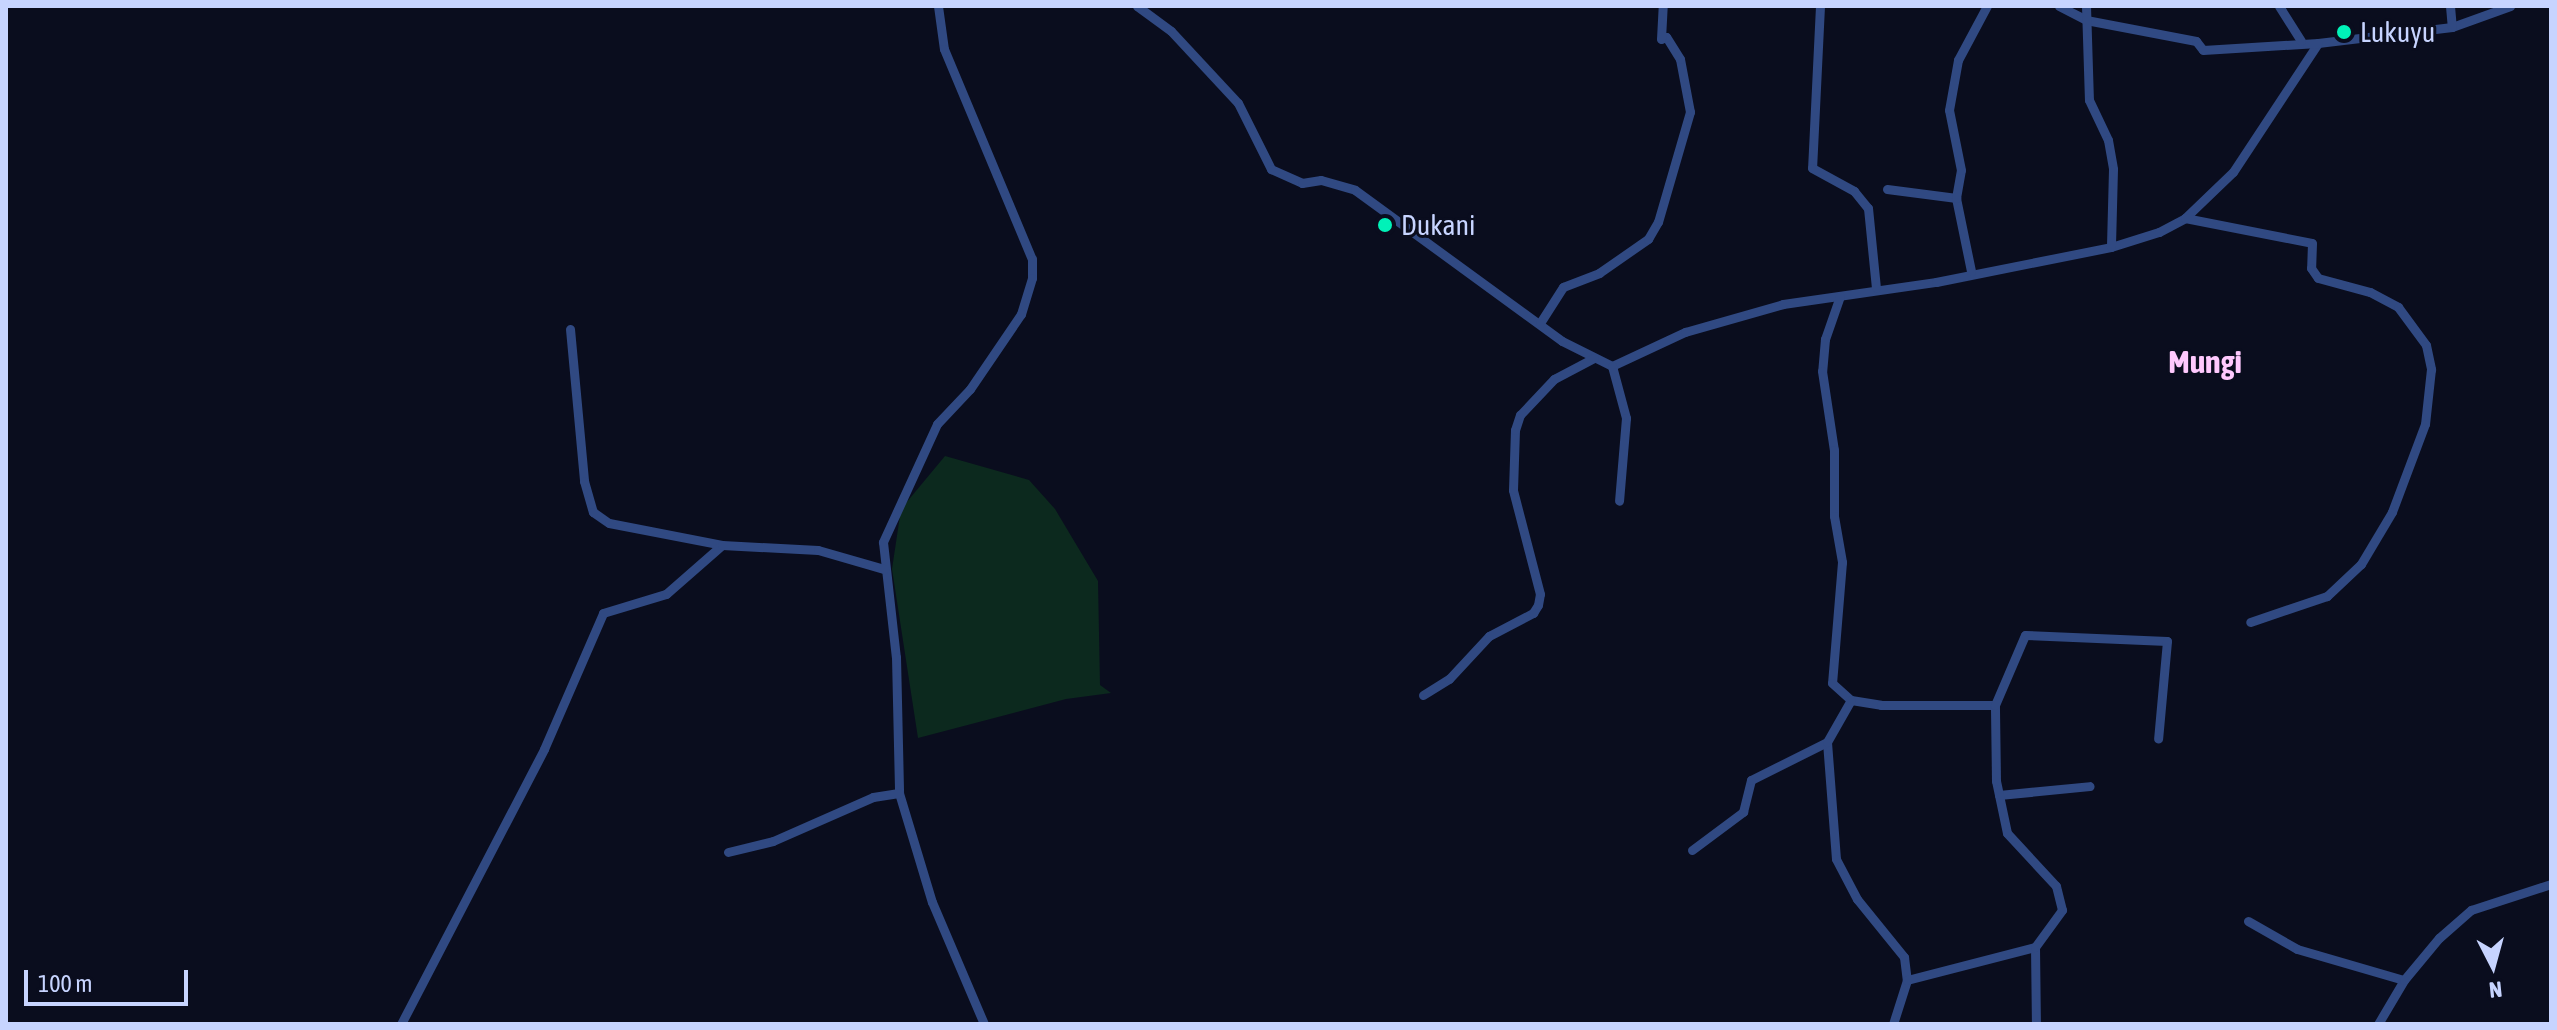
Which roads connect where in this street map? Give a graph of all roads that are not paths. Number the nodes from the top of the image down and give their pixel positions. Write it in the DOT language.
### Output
graph roads {
  1 [pos="938,6"];
  2 [pos="1137,6"];
  3 [pos="1663,6"];
  4 [pos="1820,6"];
  5 [pos="1987,6"];
  6 [pos="2059,6"];
  7 [pos="2086,6"];
  8 [pos="2279,6"];
  9 [pos="2450,6"];
  10 [pos="2510,6"];
  11 [pos="2086,20"];
  12 [pos="2452,27"];
  13 [pos="2301,41"];
  14 [pos="2318,43"];
  15 [pos="1887,189"];
  16 [pos="1956,198"];
  17 [pos="2185,218"];
  18 [pos="2111,247"];
  19 [pos="1971,271"];
  20 [pos="1876,288"];
  21 [pos="1840,296"];
  22 [pos="1540,323"];
  23 [pos="570,329"];
  24 [pos="1594,358"];
  25 [pos="1612,366"];
  26 [pos="1619,501"];
  27 [pos="722,545"];
  28 [pos="884,569"];
  29 [pos="2250,622"];
  30 [pos="1423,695"];
  31 [pos="1851,700"];
  32 [pos="1995,705"];
  33 [pos="2158,739"];
  34 [pos="1827,742"];
  35 [pos="2090,786"];
  36 [pos="899,793"];
  37 [pos="1999,795"];
  38 [pos="1692,850"];
  39 [pos="728,852"];
  40 [pos="2551,884"];
  41 [pos="2248,921"];
  42 [pos="2035,947"];
  43 [pos="1907,980"];
  44 [pos="2404,980"];
  45 [pos="401,1024"];
  46 [pos="984,1024"];
  47 [pos="1893,1024"];
  48 [pos="2036,1024"];
  49 [pos="2378,1024"];
  1 -- 28 [label="street"];
  2 -- 22 [label="street"];
  3 -- 22 [label="street"];
  4 -- 20 [label="street"];
  5 -- 16 [label="street"];
  6 -- 11 [label="street"];
  7 -- 11 [label="street"];
  8 -- 13 [label="street"];
  9 -- 12 [label="street"];
  10 -- 12 [label="street"];
  11 -- 13 [label="street"];
  11 -- 18 [label="street"];
  12 -- 14 [label="street"];
  13 -- 14 [label="street"];
  14 -- 17 [label="street"];
  15 -- 16 [label="street"];
  16 -- 19 [label="street"];
  17 -- 18 [label="street"];
  17 -- 29 [label="street"];
  18 -- 19 [label="street"];
  19 -- 20 [label="street"];
  20 -- 21 [label="street"];
  21 -- 25 [label="street"];
  21 -- 31 [label="street"];
  22 -- 24 [label="street"];
  23 -- 27 [label="street"];
  24 -- 25 [label="street"];
  24 -- 30 [label="street"];
  25 -- 26 [label="street"];
  27 -- 28 [label="street"];
  27 -- 45 [label="street"];
  28 -- 36 [label="street"];
  31 -- 32 [label="street"];
  31 -- 34 [label="street"];
  32 -- 33 [label="street"];
  32 -- 37 [label="street"];
  34 -- 38 [label="street"];
  34 -- 43 [label="street"];
  35 -- 37 [label="street"];
  36 -- 39 [label="street"];
  36 -- 46 [label="street"];
  37 -- 42 [label="street"];
  40 -- 44 [label="street"];
  41 -- 44 [label="street"];
  42 -- 43 [label="street"];
  42 -- 48 [label="street"];
  43 -- 47 [label="street"];
  44 -- 49 [label="street"];
}
